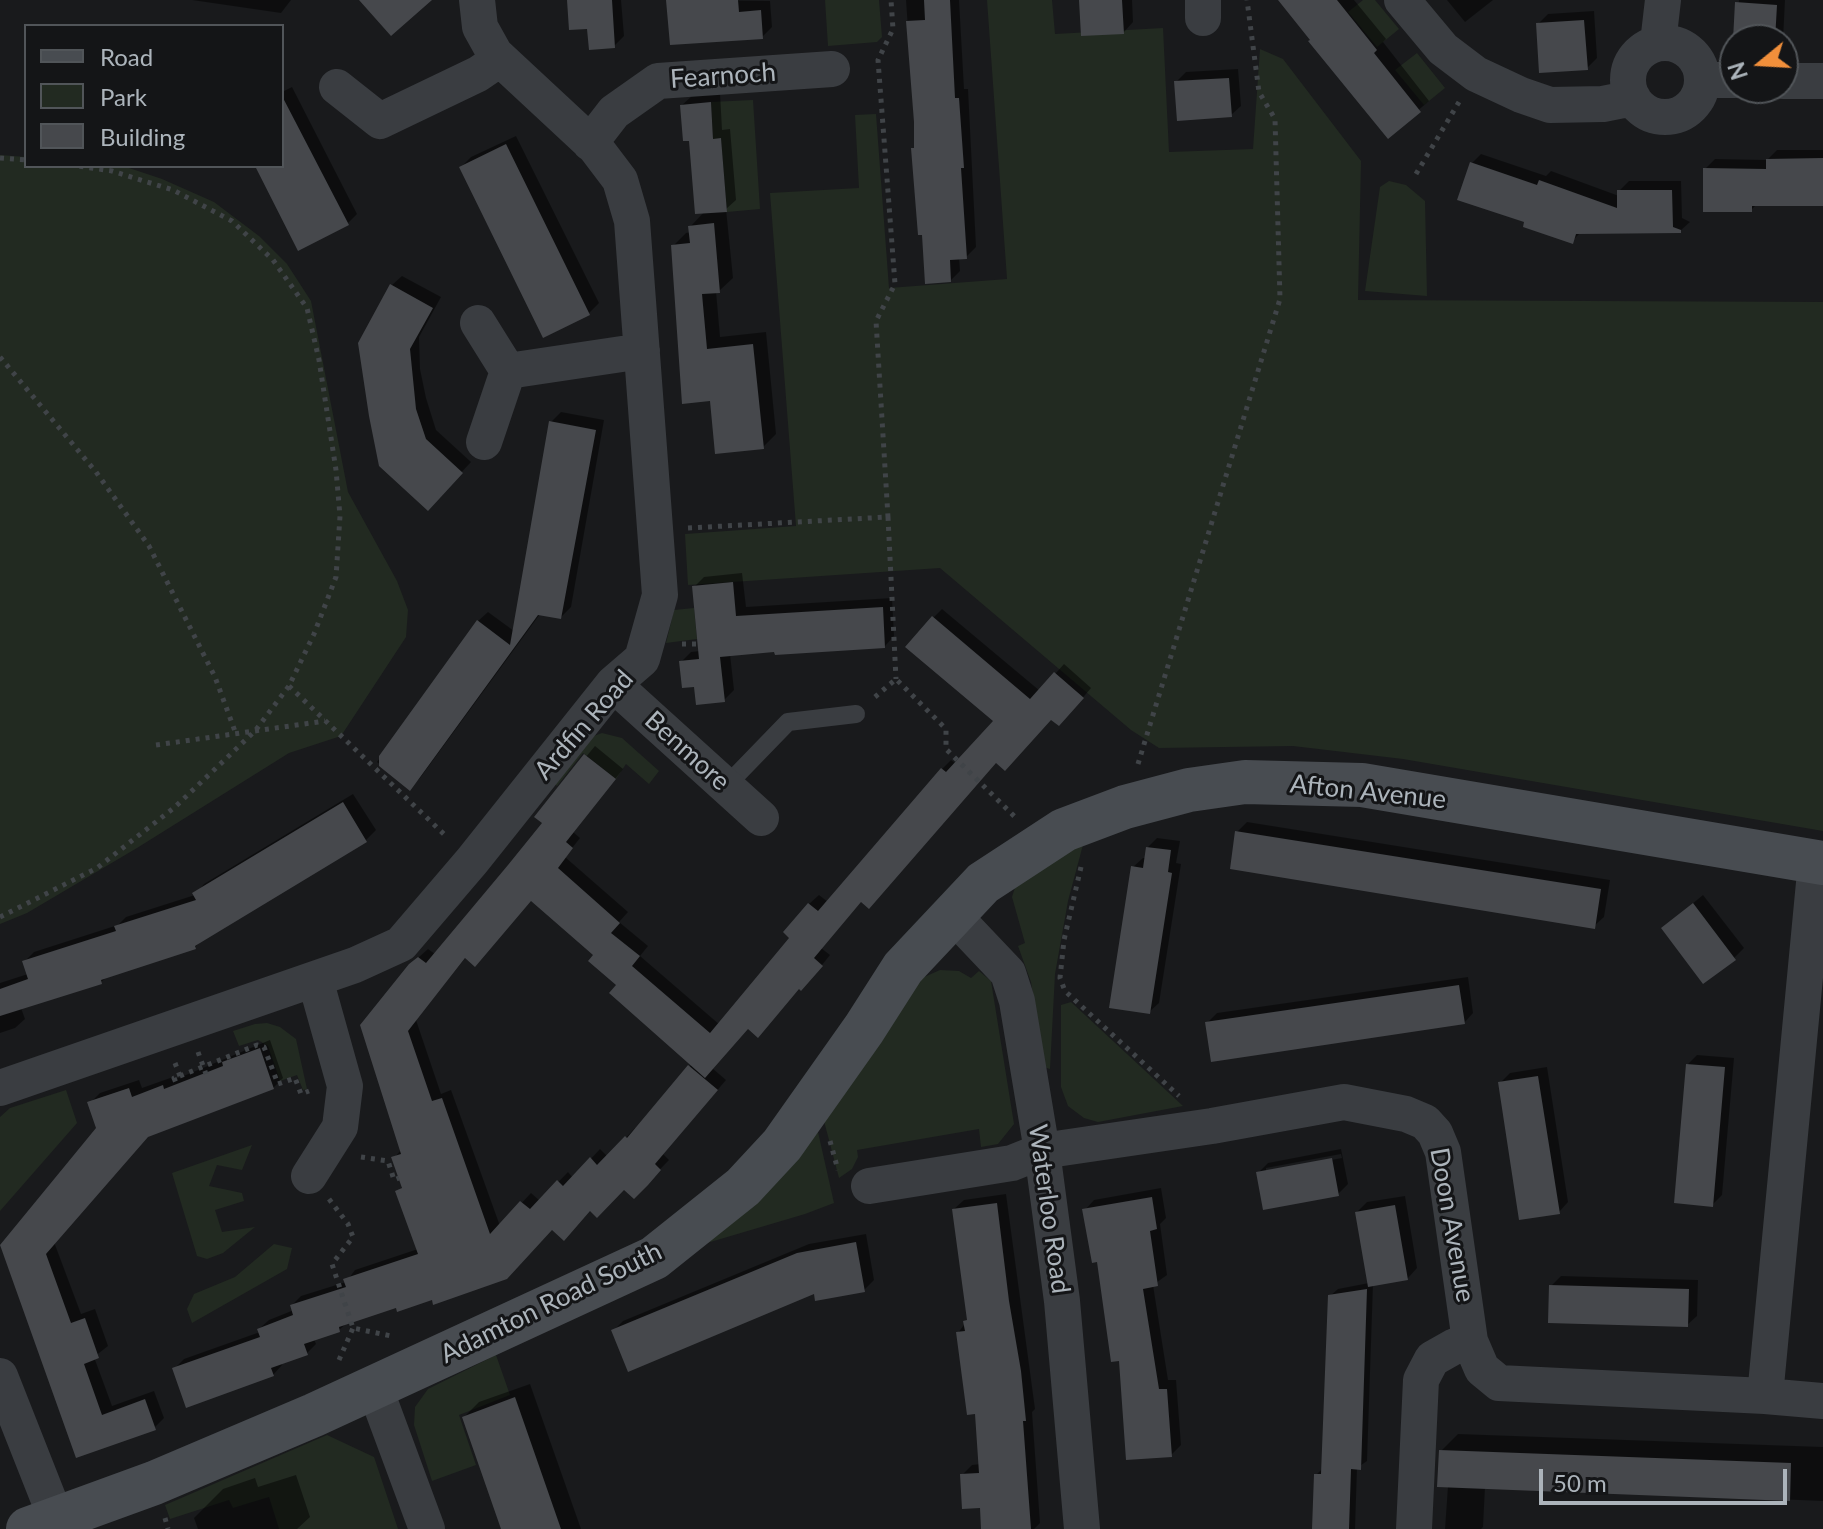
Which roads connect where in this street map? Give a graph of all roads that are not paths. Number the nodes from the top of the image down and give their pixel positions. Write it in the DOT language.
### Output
graph roads {
  1 [pos="477,0"];
  2 [pos="1402,0"];
  3 [pos="1663,0"];
  4 [pos="1658,43"];
  5 [pos="500,59"];
  6 [pos="832,69"];
  7 [pos="1718,80"];
  8 [pos="1799,81"];
  9 [pos="1823,81"];
  10 [pos="337,87"];
  11 [pos="1633,98"];
  12 [pos="590,143"];
  13 [pos="478,323"];
  14 [pos="642,351"];
  15 [pos="508,371"];
  16 [pos="484,442"];
  17 [pos="613,684"];
  18 [pos="856,714"];
  19 [pos="726,786"];
  20 [pos="761,818"];
  21 [pos="1819,863"];
  22 [pos="952,914"];
  23 [pos="315,979"];
  24 [pos="0,1088"];
  25 [pos="1042,1151"];
  26 [pos="309,1176"];
  27 [pos="869,1186"];
  28 [pos="1470,1341"];
  29 [pos="0,1376"];
  30 [pos="374,1386"];
  31 [pos="1765,1396"];
  32 [pos="1823,1401"];
  33 [pos="42,1524"];
  34 [pos="427,1529"];
  35 [pos="1082,1529"];
  36 [pos="1414,1529"];
  1 -- 5 [label="street, Ardfin Road"];
  2 -- 11 [label="street"];
  3 -- 4 [label="street"];
  4 -- 7 [label="street"];
  4 -- 11 [label="street"];
  5 -- 10 [label="street"];
  5 -- 12 [label="street, Ardfin Road"];
  6 -- 12 [label="street, Fearnoch"];
  7 -- 11 [label="street"];
  8 -- 9 [label="street"];
  12 -- 14 [label="street, Ardfin Road"];
  13 -- 15 [label="street"];
  14 -- 15 [label="street"];
  14 -- 17 [label="street, Ardfin Road"];
  15 -- 16 [label="street"];
  17 -- 19 [label="street, Benmore"];
  17 -- 23 [label="street, Ardfin Road"];
  18 -- 19 [label="lane"];
  19 -- 20 [label="street, Benmore"];
  21 -- 22 [label="street, Afton Avenue"];
  21 -- 31 [label="street"];
  22 -- 25 [label="street, Waterloo Road"];
  22 -- 30 [label="street, Adamton Road South"];
  23 -- 24 [label="street, Ardfin Road"];
  23 -- 26 [label="street"];
  25 -- 27 [label="street, Doon Avenue"];
  25 -- 28 [label="street, Doon Avenue"];
  25 -- 35 [label="street, Waterloo Road"];
  28 -- 31 [label="street, Doon Avenue"];
  28 -- 36 [label="street"];
  29 -- 33 [label="street"];
  30 -- 33 [label="street, Adamton Road South"];
  30 -- 34 [label="street"];
  31 -- 32 [label="street, Doon Avenue"];
}
